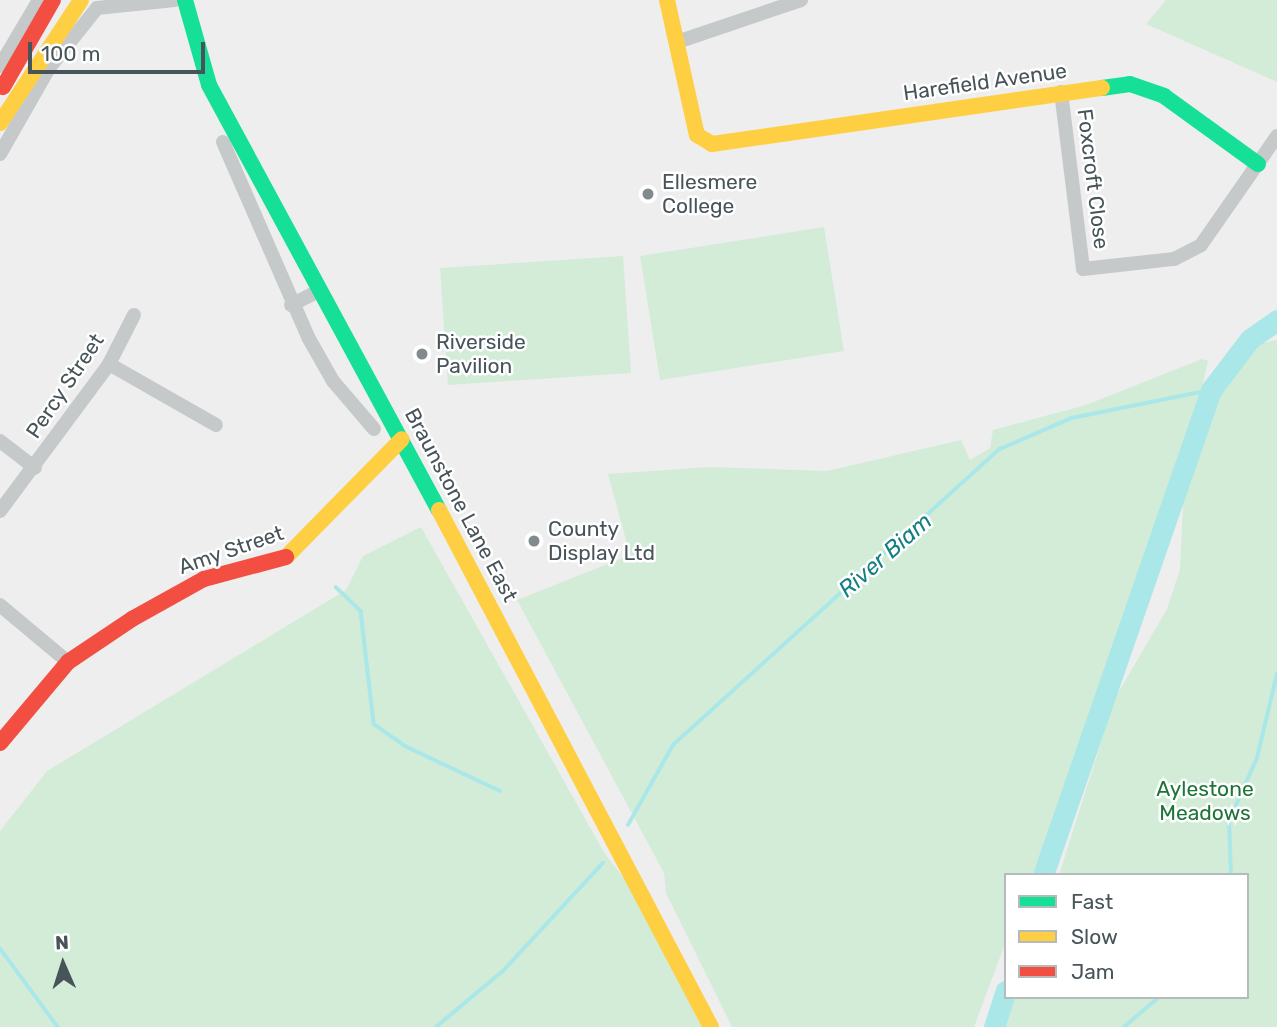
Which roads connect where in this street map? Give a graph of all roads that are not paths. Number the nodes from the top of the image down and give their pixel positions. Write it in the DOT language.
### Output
graph roads {
  1 [pos="44,0"];
  2 [pos="53,0"];
  3 [pos="81,0"];
  4 [pos="175,0"];
  5 [pos="185,0"];
  6 [pos="667,0"];
  7 [pos="802,0"];
  8 [pos="35,5"];
  9 [pos="677,42"];
  10 [pos="0,66"];
  11 [pos="0,92"];
  12 [pos="1061,92"];
  13 [pos="0,123"];
  14 [pos="1277,136"];
  15 [pos="223,142"];
  16 [pos="0,154"];
  17 [pos="1258,164"];
  18 [pos="319,291"];
  19 [pos="291,305"];
  20 [pos="134,315"];
  21 [pos="109,363"];
  22 [pos="216,425"];
  23 [pos="374,429"];
  24 [pos="402,439"];
  25 [pos="0,441"];
  26 [pos="34,468"];
  27 [pos="0,511"];
  28 [pos="0,605"];
  29 [pos="68,662"];
  30 [pos="0,743"];
  31 [pos="711,1027"];
  1 -- 8 [label="street"];
  2 -- 11 [label="street"];
  3 -- 13 [label="street"];
  4 -- 16 [label="street"];
  5 -- 18 [label="street, Braunstone Lane East"];
  6 -- 9 [label="street"];
  7 -- 9 [label="street"];
  8 -- 10 [label="street"];
  9 -- 12 [label="street, Harefield Avenue"];
  12 -- 17 [label="street, Harefield Avenue"];
  12 -- 17 [label="street, Foxcroft Close"];
  14 -- 17 [label="street, Foxcroft Close"];
  15 -- 19 [label="street"];
  18 -- 19 [label="street"];
  18 -- 24 [label="street, Braunstone Lane East"];
  19 -- 23 [label="street"];
  20 -- 21 [label="street, Percy Street"];
  21 -- 22 [label="street"];
  21 -- 26 [label="street, Percy Street"];
  24 -- 29 [label="street, Amy Street"];
  24 -- 31 [label="street, Braunstone Lane East"];
  25 -- 26 [label="street"];
  26 -- 27 [label="street, Percy Street"];
  28 -- 29 [label="street"];
  29 -- 30 [label="street, Amy Street"];
}
